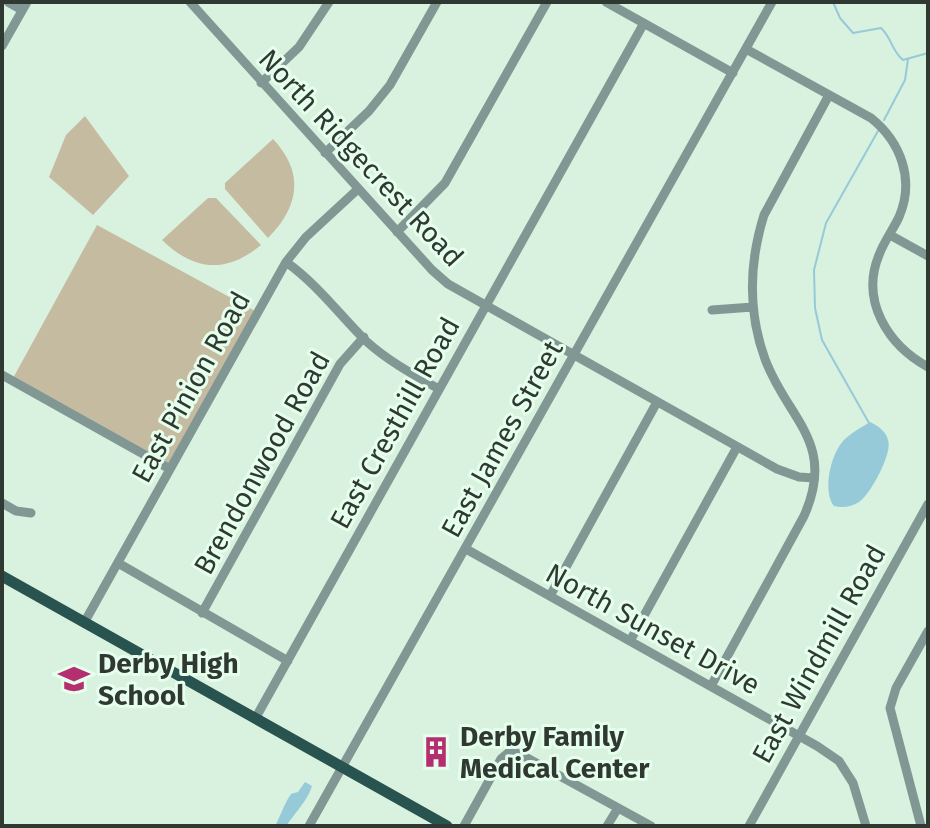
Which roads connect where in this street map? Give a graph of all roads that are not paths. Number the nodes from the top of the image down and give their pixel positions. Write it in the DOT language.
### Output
graph roads {
  1 [pos="8,2"];
  2 [pos="190,2"];
  3 [pos="329,2"];
  4 [pos="437,2"];
  5 [pos="547,2"];
  6 [pos="606,2"];
  7 [pos="772,2"];
  8 [pos="24,6"];
  9 [pos="644,23"];
  10 [pos="2,46"];
  11 [pos="746,49"];
  12 [pos="733,73"];
  13 [pos="261,83"];
  14 [pos="829,95"];
  15 [pos="325,153"];
  16 [pos="358,189"];
  17 [pos="397,232"];
  18 [pos="890,235"];
  19 [pos="928,256"];
  20 [pos="286,262"];
  21 [pos="486,306"];
  22 [pos="753,307"];
  23 [pos="712,310"];
  24 [pos="364,337"];
  25 [pos="574,356"];
  26 [pos="928,367"];
  27 [pos="2,375"];
  28 [pos="439,389"];
  29 [pos="657,402"];
  30 [pos="737,447"];
  31 [pos="170,469"];
  32 [pos="814,478"];
  33 [pos="2,503"];
  34 [pos="928,504"];
  35 [pos="31,513"];
  36 [pos="466,549"];
  37 [pos="118,563"];
  38 [pos="2,576"];
  39 [pos="550,596"];
  40 [pos="202,613"];
  41 [pos="84,623"];
  42 [pos="928,631"];
  43 [pos="630,641"];
  44 [pos="288,661"];
  45 [pos="711,686"];
  46 [pos="255,719"];
  47 [pos="798,736"];
  48 [pos="342,769"];
  49 [pos="618,808"];
  50 [pos="309,826"];
  51 [pos="447,826"];
  52 [pos="464,826"];
  53 [pos="607,826"];
  54 [pos="651,826"];
  55 [pos="749,826"];
  56 [pos="866,826"];
  57 [pos="921,826"];
  1 -- 8 [label="street"];
  2 -- 13 [label="street, North Ridgecrest Road"];
  3 -- 13 [label="street"];
  4 -- 15 [label="street"];
  5 -- 17 [label="street"];
  6 -- 9 [label="street"];
  7 -- 11 [label="street, East James Street"];
  8 -- 10 [label="street"];
  9 -- 12 [label="street"];
  9 -- 21 [label="street, East Cresthill Road"];
  11 -- 12 [label="street, East James Street"];
  11 -- 14 [label="street"];
  12 -- 25 [label="street, East James Street"];
  13 -- 15 [label="street, North Ridgecrest Road"];
  14 -- 18 [label="street"];
  14 -- 22 [label="street"];
  15 -- 16 [label="street, North Ridgecrest Road"];
  16 -- 17 [label="street, North Ridgecrest Road"];
  16 -- 20 [label="street, East Pinion Road"];
  17 -- 21 [label="street, North Ridgecrest Road"];
  18 -- 19 [label="street"];
  18 -- 26 [label="street"];
  20 -- 24 [label="street"];
  20 -- 31 [label="street, East Pinion Road"];
  21 -- 25 [label="street, North Ridgecrest Road"];
  21 -- 28 [label="street, East Cresthill Road"];
  22 -- 23 [label="street"];
  22 -- 32 [label="street"];
  24 -- 28 [label="street"];
  24 -- 40 [label="street, Brendonwood Road"];
  25 -- 29 [label="street, North Ridgecrest Road"];
  25 -- 36 [label="street, East James Street"];
  27 -- 31 [label="street"];
  28 -- 44 [label="street, East Cresthill Road"];
  29 -- 30 [label="street, North Ridgecrest Road"];
  29 -- 39 [label="street"];
  30 -- 32 [label="street, North Ridgecrest Road"];
  30 -- 43 [label="street"];
  31 -- 37 [label="street, East Pinion Road"];
  32 -- 45 [label="street"];
  33 -- 35 [label="street"];
  34 -- 47 [label="street, East Windmill Road"];
  36 -- 39 [label="street, North Sunset Drive"];
  36 -- 48 [label="street, East James Street"];
  37 -- 40 [label="street"];
  37 -- 41 [label="street, East Pinion Road"];
  38 -- 41 [label="main road"];
  39 -- 43 [label="street, North Sunset Drive"];
  40 -- 44 [label="street"];
  41 -- 46 [label="main road"];
  42 -- 57 [label="street"];
  43 -- 45 [label="street, North Sunset Drive"];
  44 -- 46 [label="street, East Cresthill Road"];
  45 -- 47 [label="street, North Sunset Drive"];
  46 -- 48 [label="main road"];
  47 -- 55 [label="street, East Windmill Road"];
  47 -- 56 [label="street, North Sunset Drive"];
  48 -- 50 [label="street, East James Street"];
  48 -- 51 [label="main road"];
  49 -- 52 [label="street"];
  49 -- 53 [label="street"];
  49 -- 54 [label="street"];
}
